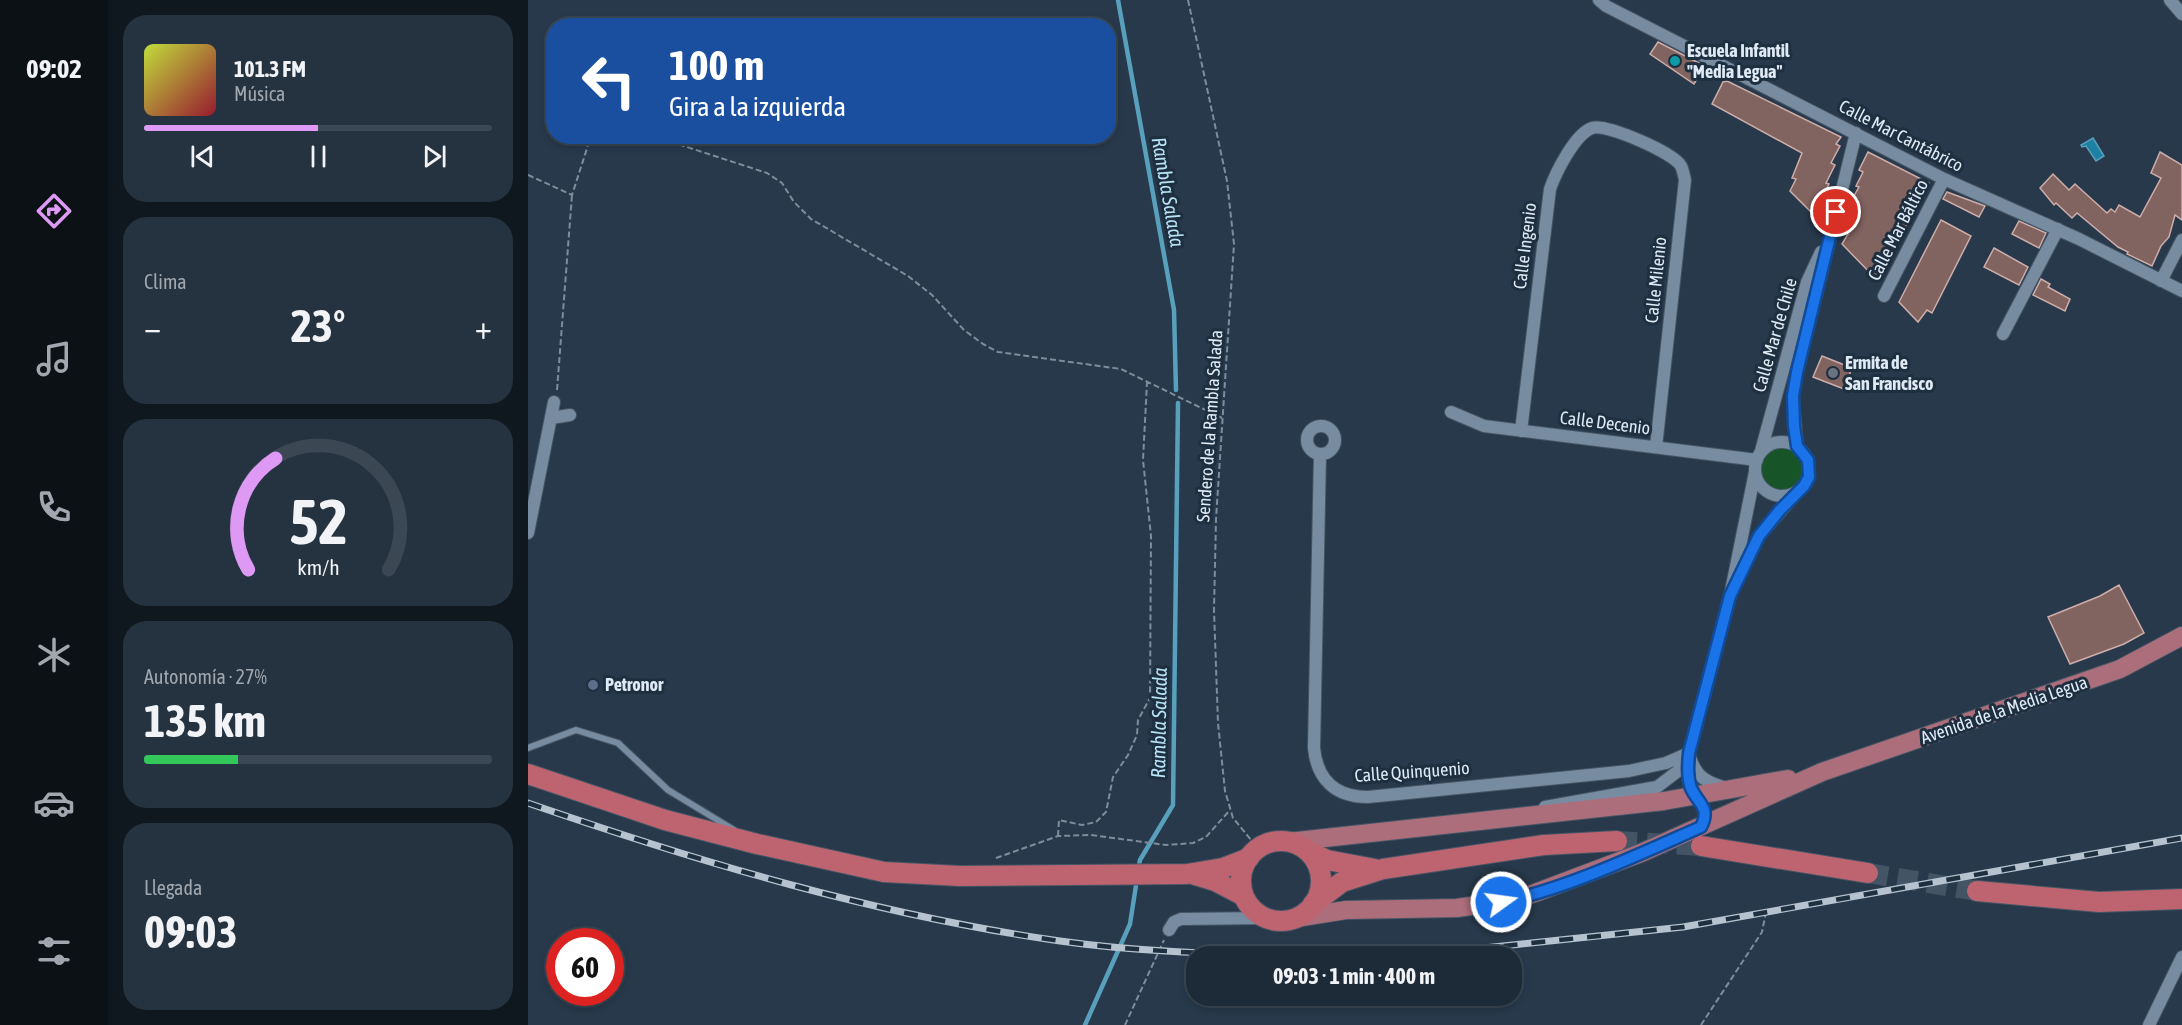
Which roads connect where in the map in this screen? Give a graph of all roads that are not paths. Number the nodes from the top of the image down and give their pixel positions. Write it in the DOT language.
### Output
graph roads {
  1 [pos="2170,0"];
  2 [pos="1602,3"];
  3 [pos="2182,14"];
  4 [pos="1856,133"];
  5 [pos="1638,141"];
  6 [pos="1944,179"];
  7 [pos="2058,229"];
  8 [pos="1831,232"];
  9 [pos="2182,240"];
  10 [pos="2161,281"];
  11 [pos="2182,291"];
  12 [pos="1884,296"];
  13 [pos="2003,333"];
  14 [pos="554,402"];
  15 [pos="1451,412"];
  16 [pos="570,415"];
  17 [pos="551,418"];
  18 [pos="1521,431"];
  19 [pos="1797,446"];
  20 [pos="1656,447"];
  21 [pos="1320,454"];
  22 [pos="1758,461"];
  23 [pos="1798,492"];
  24 [pos="528,533"];
  25 [pos="1730,596"];
  26 [pos="2182,636"];
  27 [pos="528,748"];
  28 [pos="1689,753"];
  29 [pos="1822,772"];
  30 [pos="528,774"];
  31 [pos="1735,789"];
  32 [pos="1697,796"];
  33 [pos="1492,819"];
  34 [pos="1701,837"];
  35 [pos="1617,841"];
  36 [pos="1288,842"];
  37 [pos="757,844"];
  38 [pos="1308,851"];
  39 [pos="1254,853"];
  40 [pos="1383,869"];
  41 [pos="1868,873"];
  42 [pos="1186,874"];
  43 [pos="1977,891"];
  44 [pos="1243,897"];
  45 [pos="2182,899"];
  46 [pos="1313,904"];
  47 [pos="1230,916"];
  48 [pos="1268,918"];
  49 [pos="1296,918"];
  50 [pos="1169,930"];
  51 [pos="2182,957"];
  52 [pos="2149,1025"];
  1 -- 3 [label="street"];
  2 -- 4 [label="street, Calle Mar Cantábrico"];
  4 -- 6 [label="street, Calle Mar Cantábrico"];
  4 -- 8 [label="street, Calle Mar de Chile"];
  5 -- 18 [label="street, Calle Ingenio"];
  5 -- 20 [label="street, Calle Milenio"];
  6 -- 7 [label="street, Calle Mar Cantábrico"];
  6 -- 12 [label="street, Calle Mar Báltico"];
  7 -- 10 [label="street, Calle Mar Cantábrico"];
  7 -- 13 [label="street"];
  8 -- 19 [label="street, Calle Mar de Chile"];
  8 -- 22 [label="street, Calle Mar de Chile"];
  9 -- 10 [label="street"];
  10 -- 11 [label="street, Calle Mar Cantábrico"];
  14 -- 17 [label="street"];
  15 -- 18 [label="street, Calle Decenio"];
  16 -- 17 [label="street"];
  17 -- 24 [label="street"];
  18 -- 20 [label="street, Calle Decenio"];
  19 -- 22 [label="street"];
  19 -- 23 [label="street, Calle Mar de Chile"];
  20 -- 22 [label="street, Calle Decenio"];
  21 -- 28 [label="street, Calle Quinquenio"];
  22 -- 23 [label="street"];
  22 -- 25 [label="street, Calle Mar de Chile"];
  23 -- 25 [label="street, Calle Mar de Chile"];
  25 -- 28 [label="street, Calle Mar de Chile"];
  26 -- 29 [label="main road, Avenida de la Media Legua"];
  27 -- 37 [label="lane"];
  28 -- 31 [label="street"];
  28 -- 32 [label="street"];
  28 -- 33 [label="street"];
  29 -- 31 [label="main road"];
  29 -- 34 [label="main road"];
  30 -- 37 [label="highway"];
  31 -- 32 [label="main road"];
  32 -- 33 [label="main road"];
  32 -- 34 [label="main road"];
  33 -- 36 [label="main road"];
  34 -- 41 [label="highway"];
  34 -- 49 [label="main road"];
  35 -- 40 [label="highway"];
  36 -- 38 [label="highway"];
  36 -- 39 [label="highway"];
  37 -- 42 [label="highway"];
  38 -- 40 [label="highway"];
  38 -- 46 [label="highway"];
  39 -- 42 [label="highway"];
  39 -- 44 [label="highway"];
  40 -- 46 [label="highway"];
  42 -- 44 [label="highway"];
  43 -- 45 [label="highway"];
  44 -- 47 [label="street"];
  44 -- 48 [label="highway"];
  46 -- 49 [label="highway"];
  47 -- 48 [label="street"];
  47 -- 50 [label="street"];
  48 -- 49 [label="highway"];
  51 -- 52 [label="street"];
}
